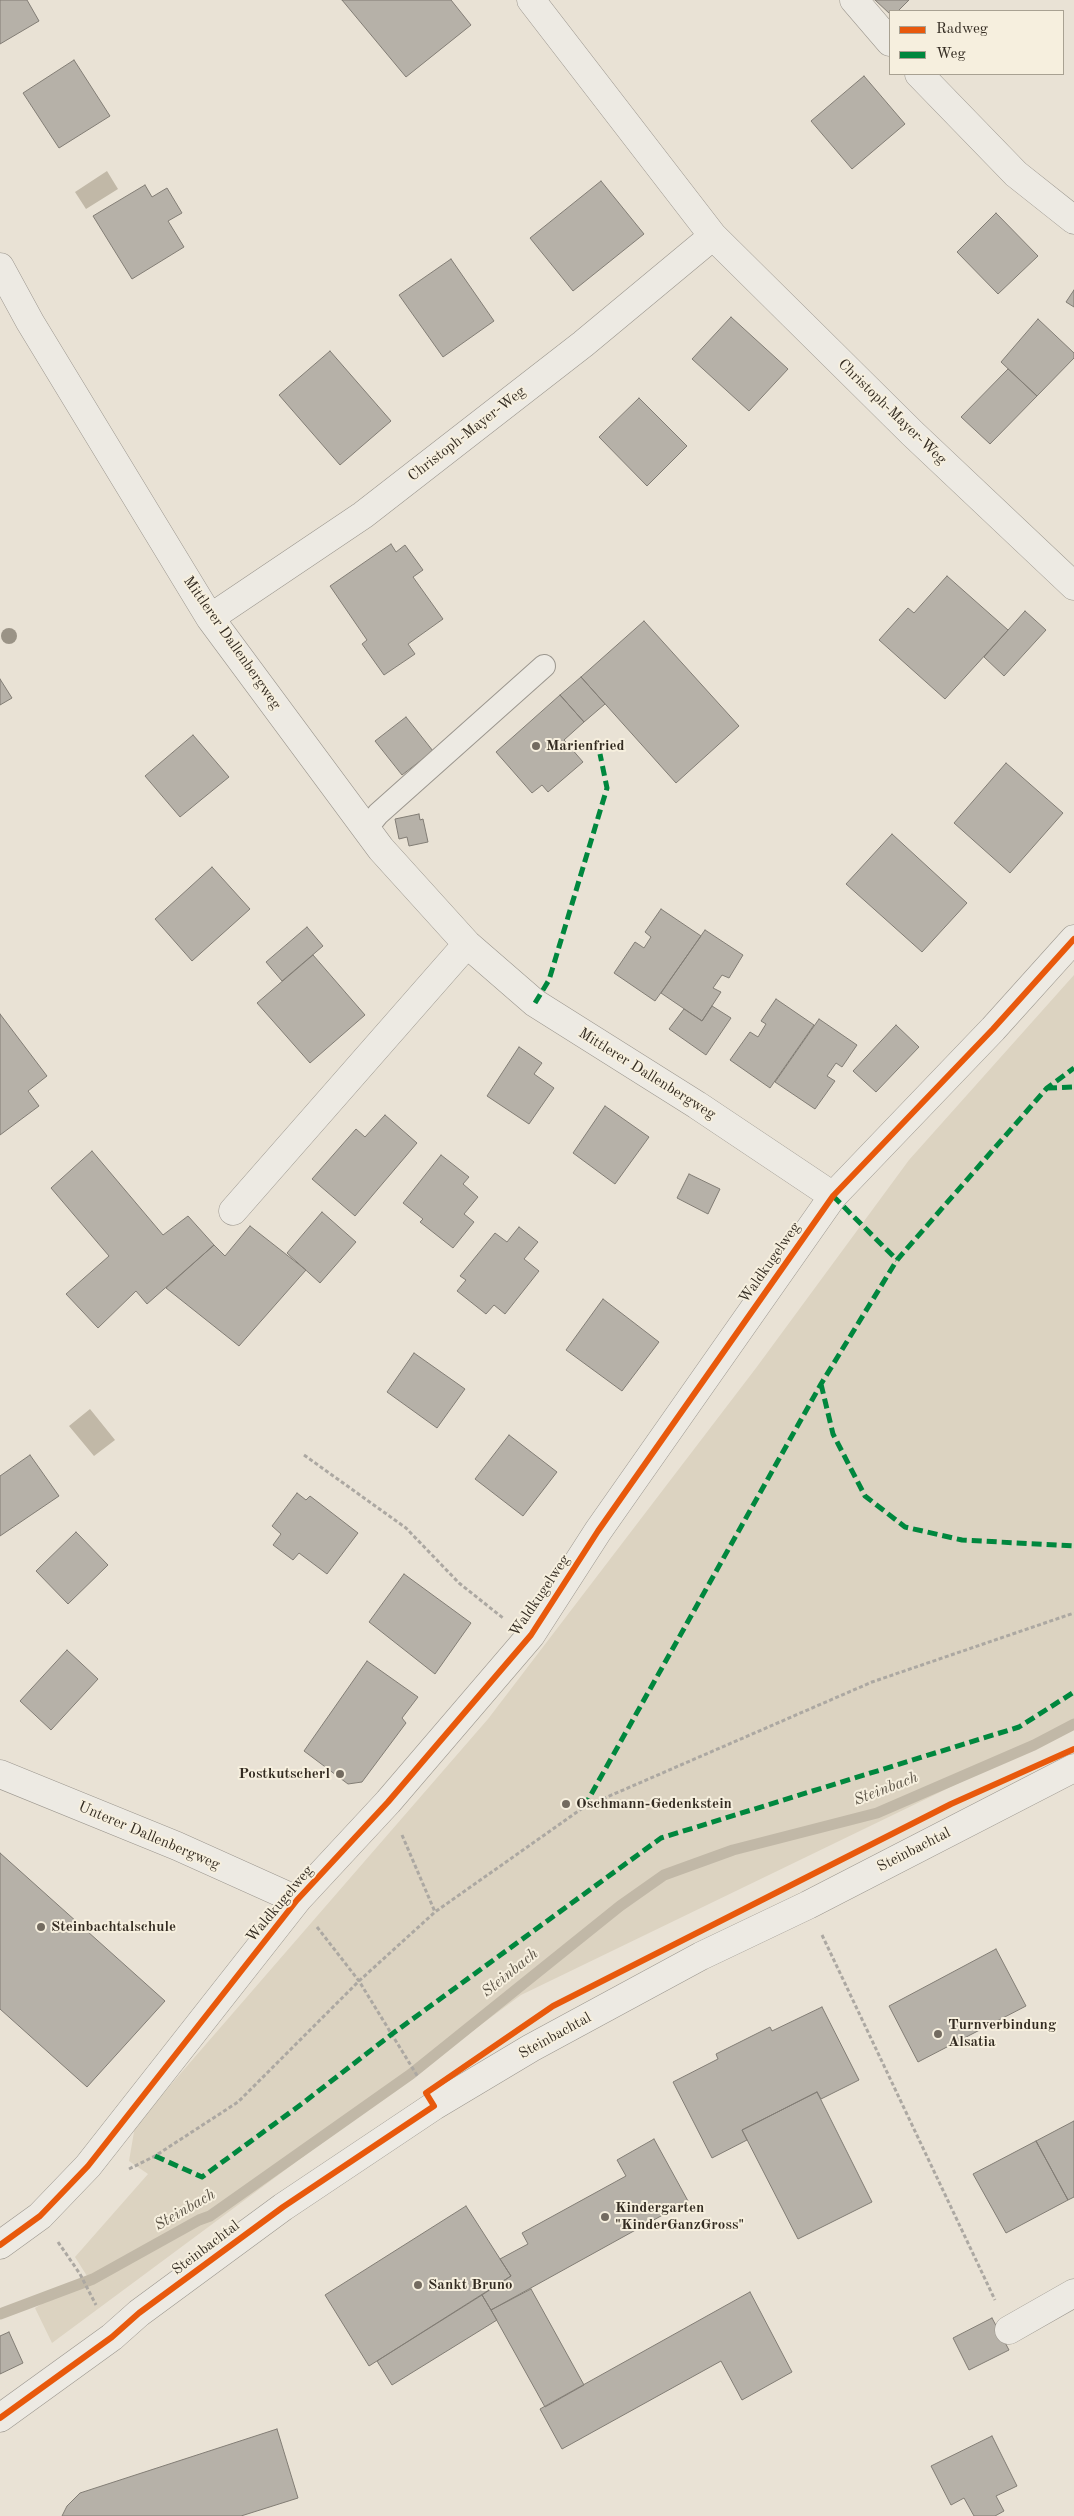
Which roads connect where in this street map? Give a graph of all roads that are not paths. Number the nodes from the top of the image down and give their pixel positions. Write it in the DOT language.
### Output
graph roads {
  1 [pos="531,0"];
  2 [pos="854,0"];
  3 [pos="889,41"];
  4 [pos="920,75"];
  5 [pos="1074,220"];
  6 [pos="713,236"];
  7 [pos="0,267"];
  8 [pos="1074,586"];
  9 [pos="210,618"];
  10 [pos="544,666"];
  11 [pos="366,829"];
  12 [pos="1074,939"];
  13 [pos="467,944"];
  14 [pos="833,1196"];
  15 [pos="233,1210"];
  16 [pos="1074,1768"];
  17 [pos="0,1774"];
  18 [pos="297,1900"];
  19 [pos="0,2245"];
  20 [pos="1074,2293"];
  21 [pos="1009,2330"];
  22 [pos="0,2418"];
  1 -- 6 [label="street, Christoph-Mayer-Weg"];
  2 -- 3 [label="street"];
  4 -- 5 [label="street"];
  6 -- 8 [label="street, Christoph-Mayer-Weg"];
  6 -- 9 [label="street, Christoph-Mayer-Weg"];
  7 -- 9 [label="street, Mittlerer Dallenbergweg"];
  9 -- 11 [label="street, Mittlerer Dallenbergweg"];
  10 -- 11 [label="lane"];
  11 -- 13 [label="street, Mittlerer Dallenbergweg"];
  12 -- 14 [label="street, Waldkugelweg"];
  13 -- 14 [label="street, Mittlerer Dallenbergweg"];
  13 -- 15 [label="street"];
  14 -- 18 [label="street, Waldkugelweg"];
  16 -- 22 [label="street, Steinbachtal"];
  17 -- 18 [label="street, Unterer Dallenbergweg"];
  18 -- 19 [label="street, Waldkugelweg"];
  20 -- 21 [label="street"];
}
